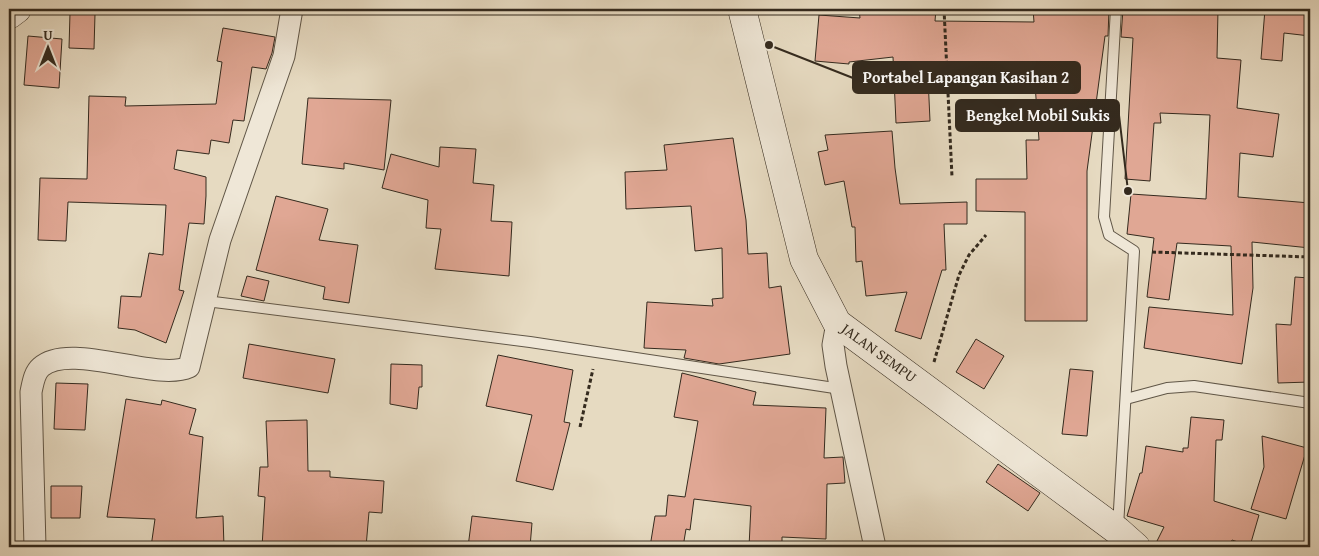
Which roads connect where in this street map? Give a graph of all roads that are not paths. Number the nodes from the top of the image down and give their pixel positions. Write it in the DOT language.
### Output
graph roads {
  1 [pos="17,9"];
  2 [pos="292,9"];
  3 [pos="742,9"];
  4 [pos="1116,9"];
  5 [pos="9,14"];
  6 [pos="206,301"];
  7 [pos="837,323"];
  8 [pos="841,389"];
  9 [pos="1126,399"];
  10 [pos="1310,403"];
  11 [pos="1127,539"];
  12 [pos="35,547"];
  13 [pos="875,547"];
  1 -- 5 [label="main road"];
  2 -- 6 [label="street"];
  3 -- 7 [label="main road, JALAN SEMPU"];
  4 -- 9 [label="lane"];
  6 -- 8 [label="lane"];
  6 -- 12 [label="street"];
  7 -- 8 [label="street"];
  7 -- 11 [label="main road, JALAN SEMPU"];
  8 -- 13 [label="street"];
  9 -- 10 [label="lane"];
  9 -- 11 [label="lane"];
}
